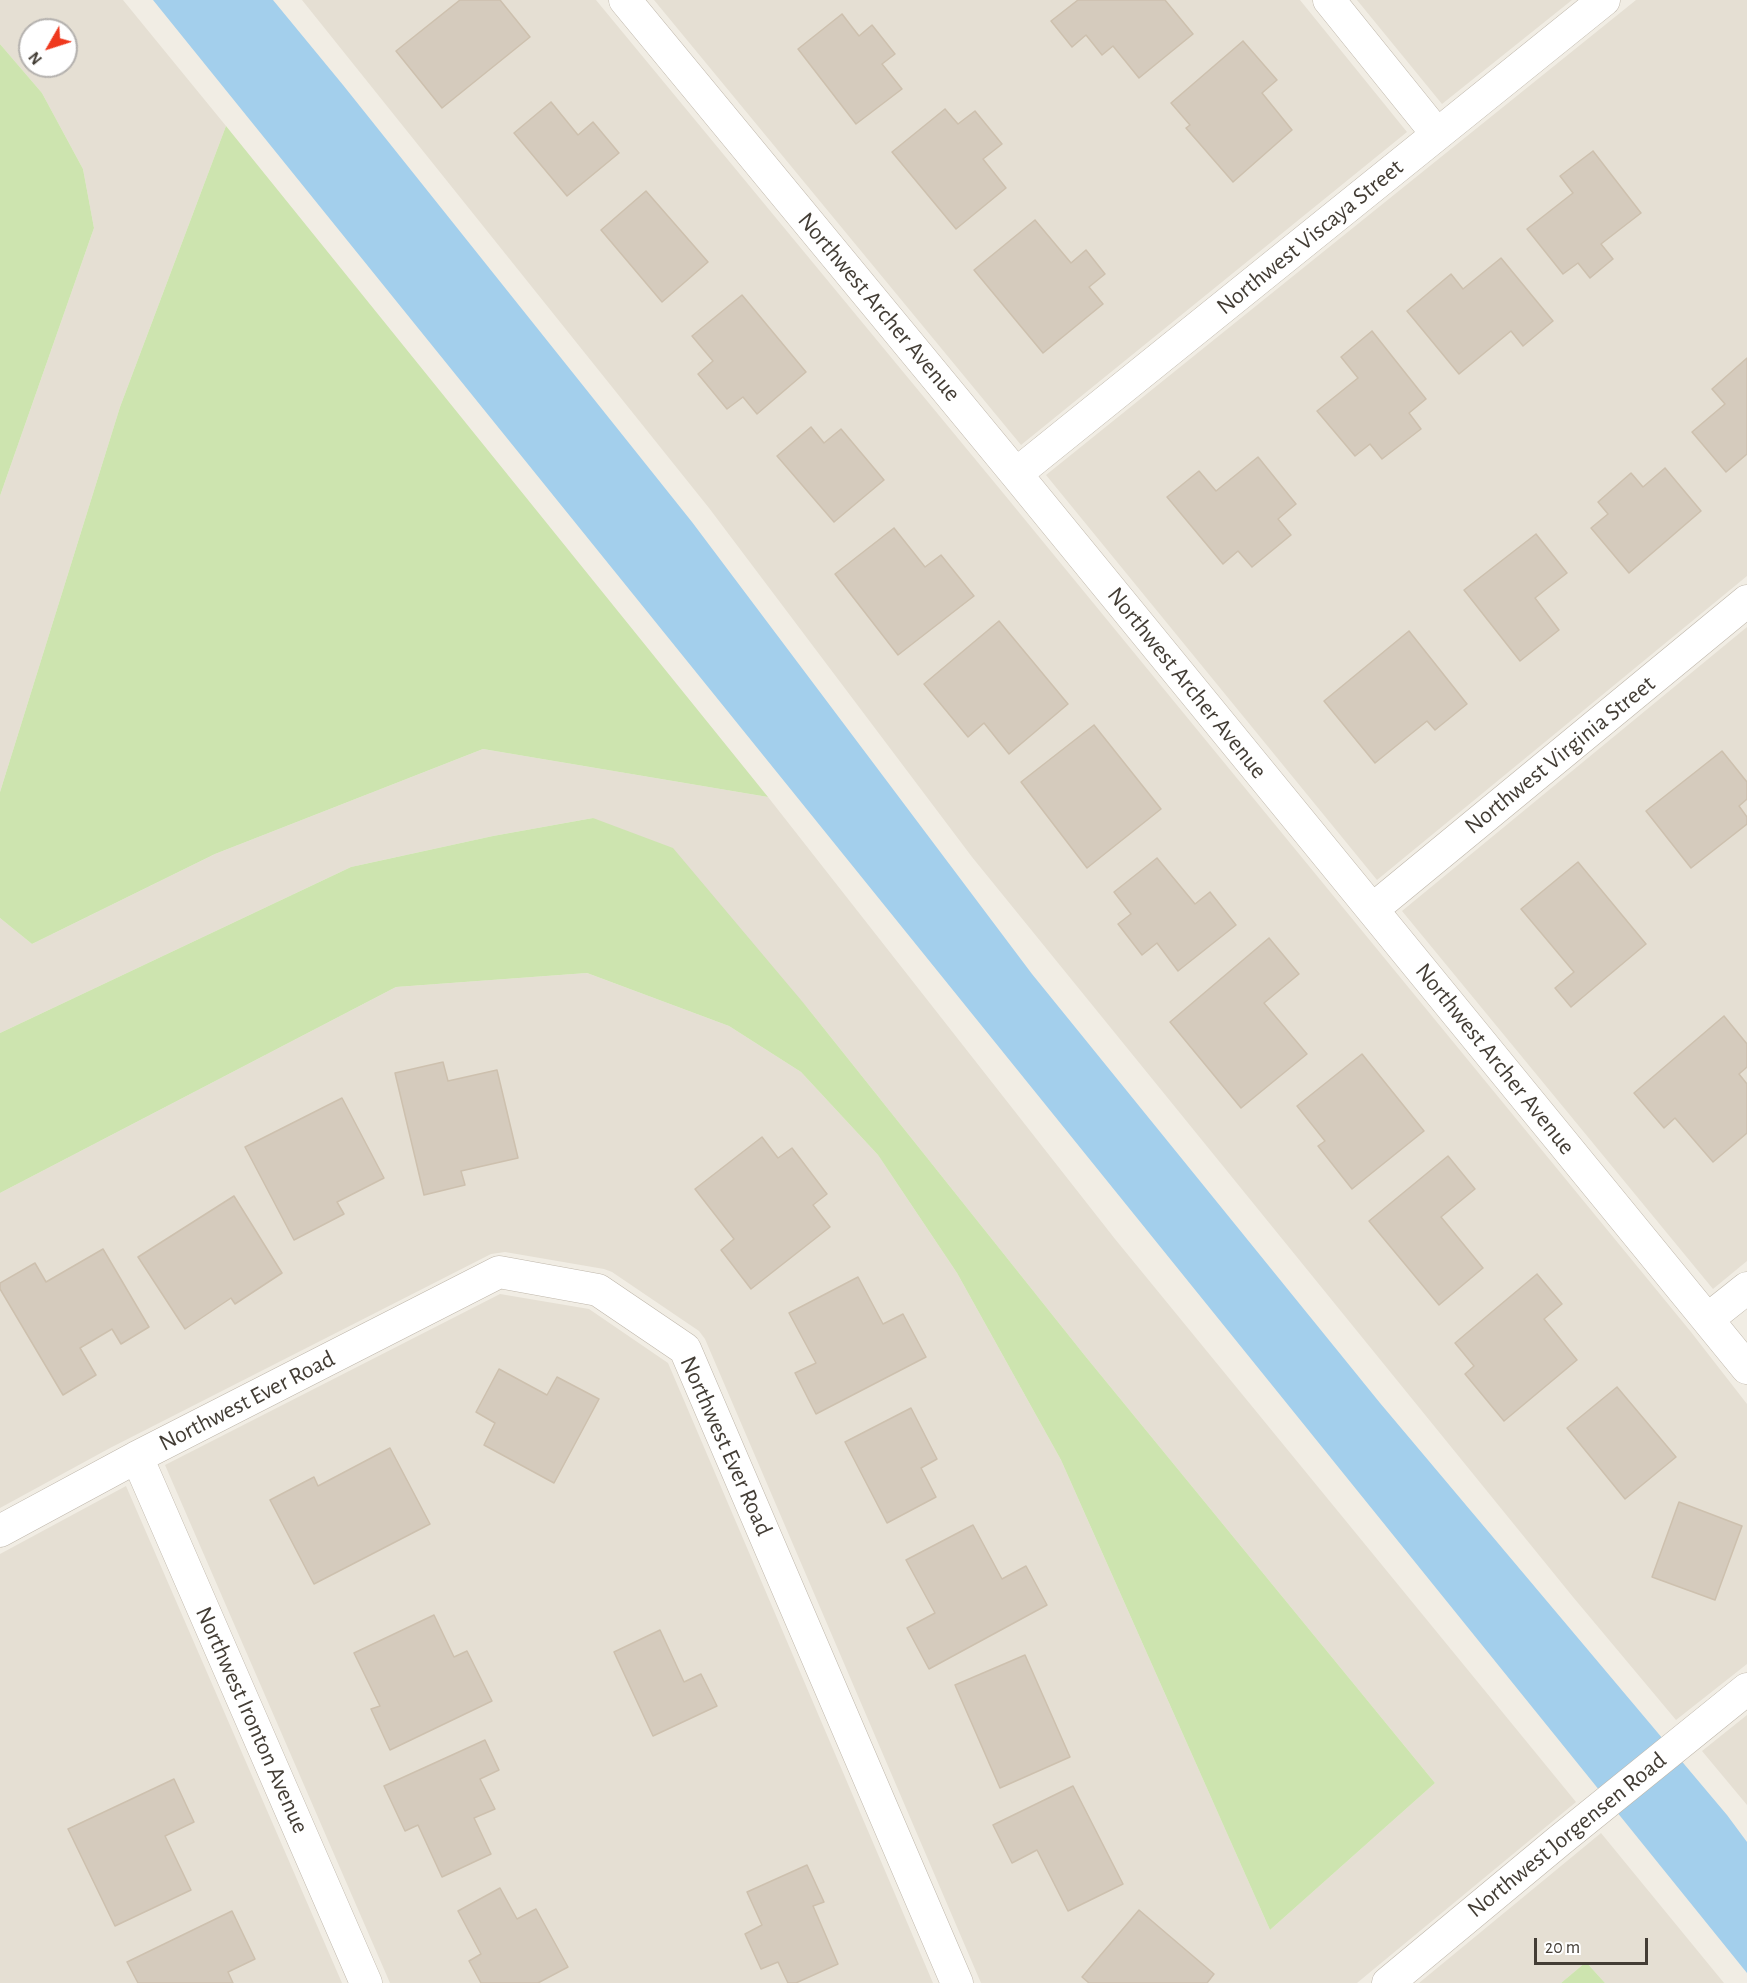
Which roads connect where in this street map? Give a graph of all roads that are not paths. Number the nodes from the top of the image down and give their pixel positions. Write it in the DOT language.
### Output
graph roads {
  1 [pos="625,0"];
  2 [pos="1329,0"];
  3 [pos="1604,0"];
  4 [pos="1437,134"];
  5 [pos="1016,474"];
  6 [pos="1747,601"];
  7 [pos="1373,909"];
  8 [pos="1747,1288"];
  9 [pos="1708,1319"];
  10 [pos="1747,1368"];
  11 [pos="137,1457"];
  12 [pos="0,1531"];
  13 [pos="1738,1696"];
  14 [pos="366,1983"];
  15 [pos="957,1983"];
  16 [pos="1388,1983"];
  1 -- 5 [label="street, Northwest Archer Avenue"];
  2 -- 4 [label="street"];
  3 -- 4 [label="street, Northwest Viscaya Street"];
  4 -- 5 [label="street, Northwest Viscaya Street"];
  5 -- 7 [label="street, Northwest Archer Avenue"];
  6 -- 7 [label="street, Northwest Virginia Street"];
  7 -- 9 [label="street, Northwest Archer Avenue"];
  8 -- 9 [label="street"];
  9 -- 10 [label="street, Northwest Archer Avenue"];
  11 -- 12 [label="street, Northwest Ever Road"];
  11 -- 14 [label="street, Northwest Ironton Avenue"];
  11 -- 15 [label="street, Northwest Ever Road"];
  13 -- 16 [label="street, Northwest Jorgensen Road"];
}
